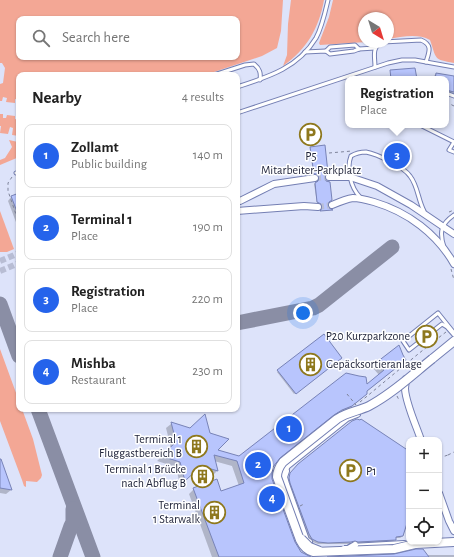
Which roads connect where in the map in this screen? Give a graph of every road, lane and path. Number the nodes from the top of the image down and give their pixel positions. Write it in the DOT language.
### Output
graph roads {
  1 [pos="328,0"];
  2 [pos="394,41"];
  3 [pos="375,48"];
  4 [pos="359,49"];
  5 [pos="326,51"];
  6 [pos="305,52"];
  7 [pos="426,62"];
  8 [pos="375,67"];
  9 [pos="454,67"];
  10 [pos="223,72"];
  11 [pos="348,76"];
  12 [pos="345,77"];
  13 [pos="260,80"];
  14 [pos="240,86"];
  15 [pos="240,112"];
  16 [pos="426,128"];
  17 [pos="454,142"];
  18 [pos="357,150"];
  19 [pos="454,152"];
  20 [pos="329,153"];
  21 [pos="16,174"];
  22 [pos="329,177"];
  23 [pos="350,177"];
  24 [pos="315,178"];
  25 [pos="363,199"];
  26 [pos="240,201"];
  27 [pos="332,205"];
  28 [pos="318,207"];
  29 [pos="454,210"];
  30 [pos="240,211"];
  31 [pos="16,214"];
  32 [pos="447,215"];
  33 [pos="454,215"];
  34 [pos="427,216"];
  35 [pos="442,226"];
  36 [pos="454,234"];
  37 [pos="445,250"];
  38 [pos="454,264"];
  39 [pos="449,330"];
  40 [pos="454,334"];
  41 [pos="454,340"];
  42 [pos="407,376"];
  43 [pos="347,394"];
  44 [pos="420,437"];
  45 [pos="454,452"];
  46 [pos="442,457"];
  47 [pos="287,466"];
  48 [pos="442,502"];
  49 [pos="454,530"];
  50 [pos="454,538"];
  51 [pos="442,540"];
  52 [pos="406,542"];
  53 [pos="454,542"];
  54 [pos="406,544"];
  1 -- 6 [label="lane"];
  2 -- 7 [label="lane"];
  3 -- 4 [label="lane"];
  3 -- 8 [label="lane"];
  4 -- 5 [label="lane"];
  4 -- 5 [label="lane"];
  5 -- 6 [label="lane"];
  6 -- 13 [label="lane"];
  7 -- 8 [label="lane"];
  7 -- 9 [label="lane"];
  8 -- 11 [label="lane"];
  10 -- 13 [label="lane"];
  12 -- 15 [label="lane"];
  13 -- 14 [label="lane"];
  16 -- 17 [label="lane"];
  17 -- 19 [label="lane"];
  18 -- 20 [label="path"];
  21 -- 31 [label="path"];
  22 -- 23 [label="street"];
  23 -- 25 [label="lane"];
  23 -- 34 [label="street"];
  23 -- 34 [label="lane"];
  24 -- 26 [label="street"];
  25 -- 27 [label="street"];
  25 -- 37 [label="street"];
  28 -- 30 [label="street"];
  29 -- 32 [label="path"];
  33 -- 35 [label="lane"];
  34 -- 35 [label="street"];
  35 -- 36 [label="street"];
  35 -- 37 [label="lane"];
  37 -- 38 [label="street"];
  39 -- 40 [label="lane"];
  39 -- 40 [label="lane"];
  39 -- 43 [label="path"];
  41 -- 42 [label="street"];
  41 -- 53 [label="street, bridge"];
  42 -- 44 [label="street"];
  42 -- 47 [label="street"];
  45 -- 46 [label="path, bridge"];
  47 -- 52 [label="street, bridge"];
  47 -- 54 [label="street"];
  48 -- 49 [label="street"];
  50 -- 51 [label="street"];
}
